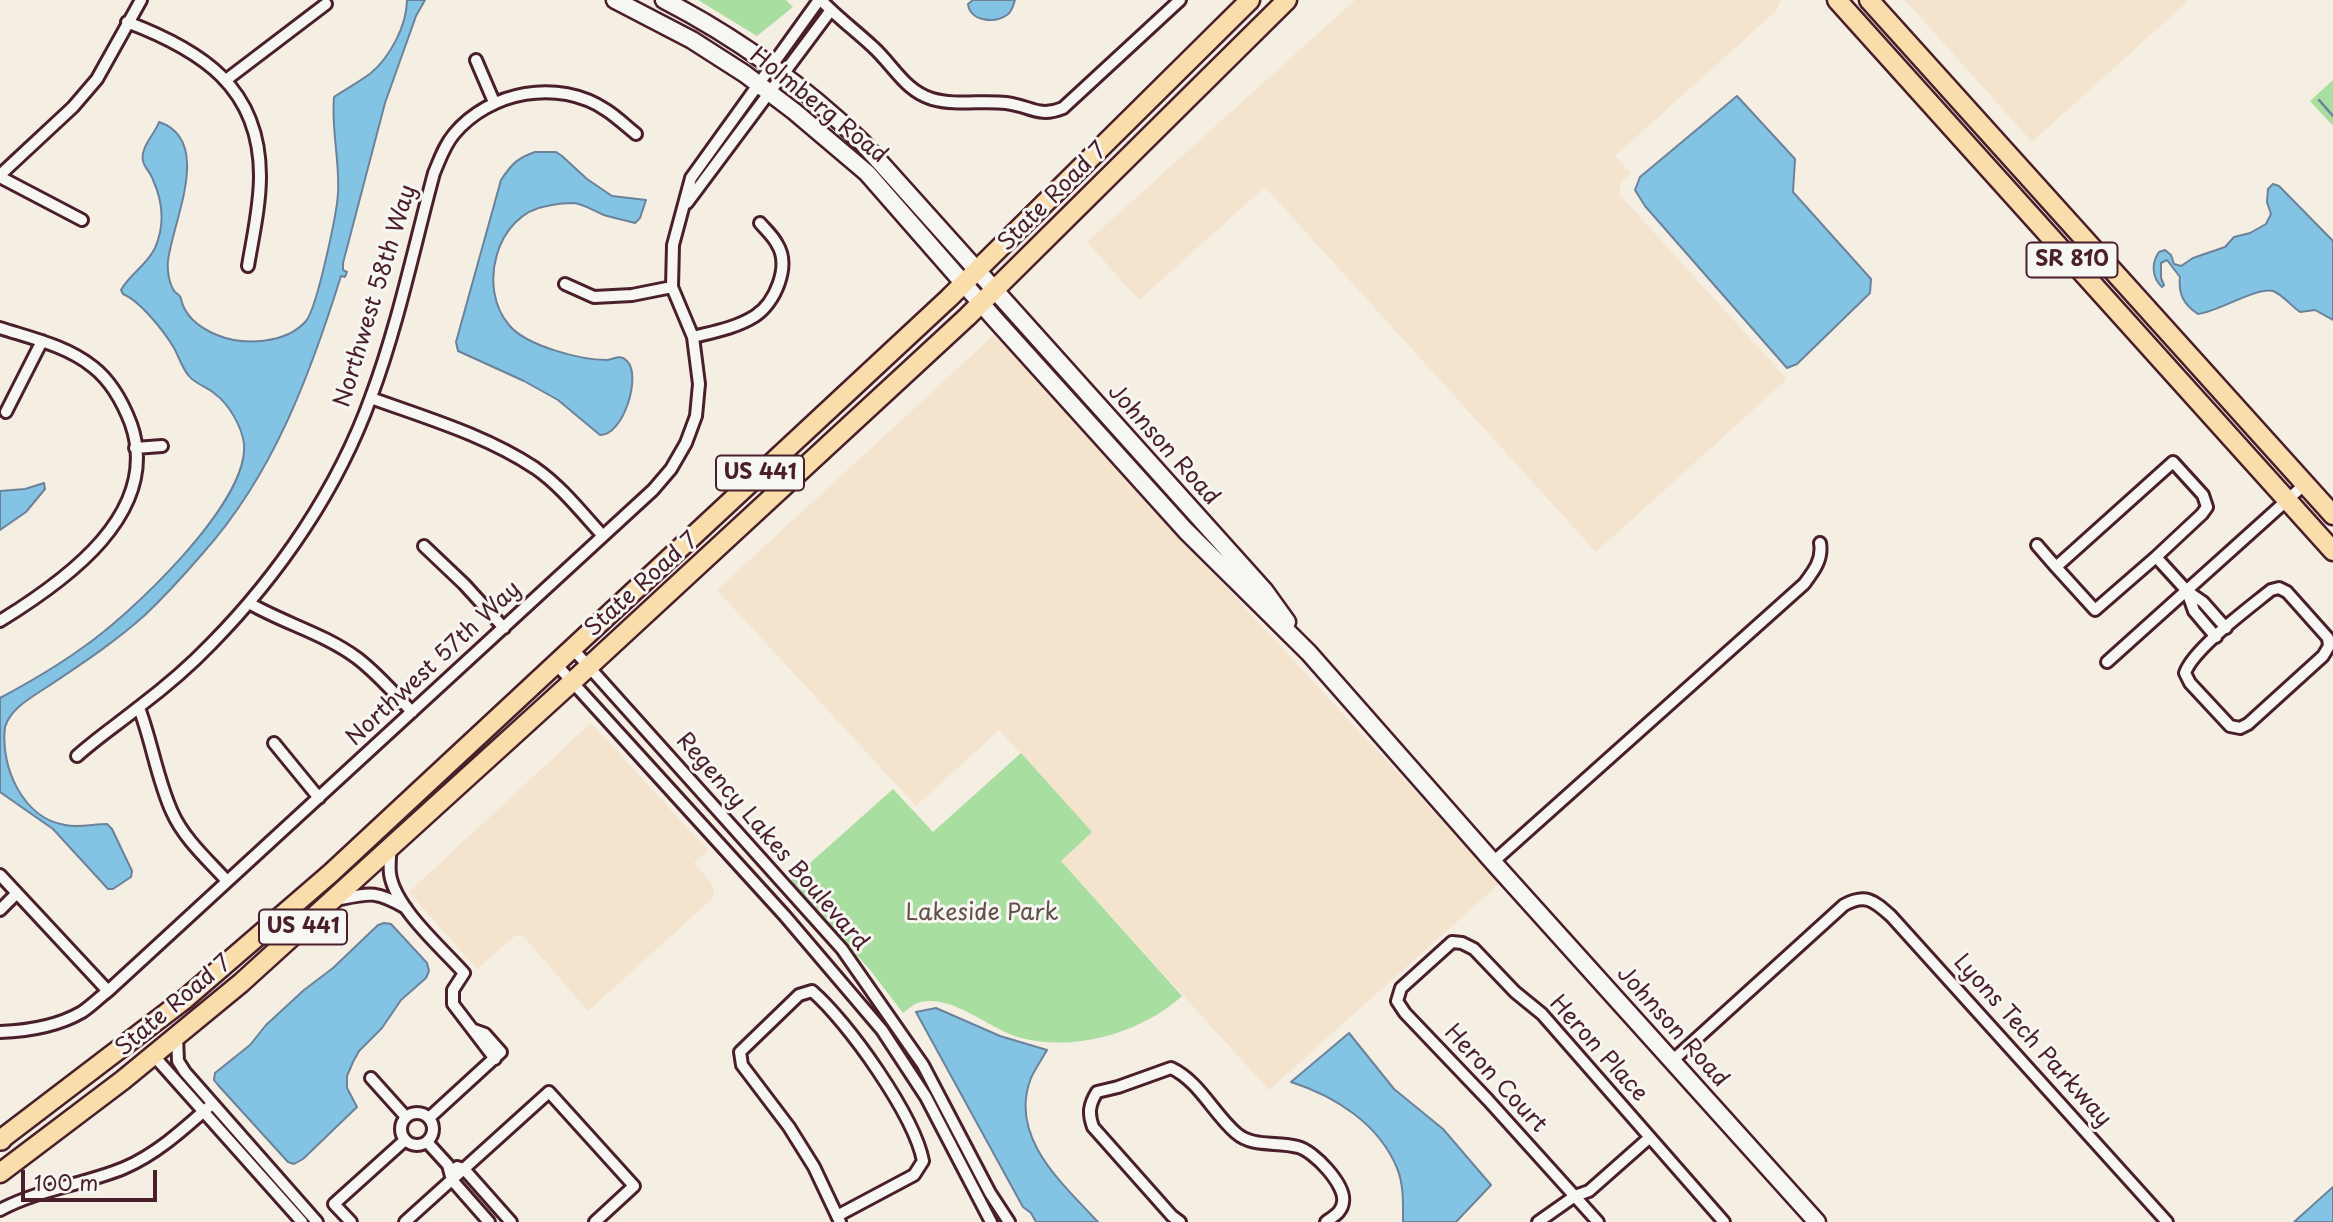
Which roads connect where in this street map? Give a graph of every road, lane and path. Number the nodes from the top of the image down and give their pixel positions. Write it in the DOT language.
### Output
graph roads {
  1 [pos="134,0"];
  2 [pos="141,0"];
  3 [pos="615,0"];
  4 [pos="664,0"];
  5 [pos="820,0"];
  6 [pos="1180,0"];
  7 [pos="1250,0"];
  8 [pos="1270,0"];
  9 [pos="1287,0"];
  10 [pos="1836,0"];
  11 [pos="1869,2"];
  12 [pos="326,4"];
  13 [pos="831,10"];
  14 [pos="127,22"];
  15 [pos="1261,26"];
  16 [pos="475,60"];
  17 [pos="777,70"];
  18 [pos="226,80"];
  19 [pos="764,88"];
  20 [pos="494,102"];
  21 [pos="636,134"];
  22 [pos="0,176"];
  23 [pos="82,220"];
  24 [pos="760,223"];
  25 [pos="2049,235"];
  26 [pos="248,266"];
  27 [pos="970,277"];
  28 [pos="2123,281"];
  29 [pos="565,284"];
  30 [pos="672,286"];
  31 [pos="988,297"];
  32 [pos="2111,304"];
  33 [pos="2153,314"];
  34 [pos="0,328"];
  35 [pos="692,337"];
  36 [pos="42,341"];
  37 [pos="371,398"];
  38 [pos="6,412"];
  39 [pos="162,446"];
  40 [pos="136,453"];
  41 [pos="2305,484"];
  42 [pos="2287,500"];
  43 [pos="2333,515"];
  44 [pos="603,536"];
  45 [pos="1820,543"];
  46 [pos="2037,545"];
  47 [pos="424,547"];
  48 [pos="1204,548"];
  49 [pos="2333,551"];
  50 [pos="2156,557"];
  51 [pos="2056,567"];
  52 [pos="1264,590"];
  53 [pos="2187,590"];
  54 [pos="249,603"];
  55 [pos="0,621"];
  56 [pos="504,628"];
  57 [pos="2226,628"];
  58 [pos="2216,637"];
  59 [pos="572,648"];
  60 [pos="1310,653"];
  61 [pos="2107,662"];
  62 [pos="555,663"];
  63 [pos="589,667"];
  64 [pos="572,682"];
  65 [pos="139,708"];
  66 [pos="412,712"];
  67 [pos="274,743"];
  68 [pos="77,756"];
  69 [pos="319,798"];
  70 [pos="391,846"];
  71 [pos="1493,862"];
  72 [pos="0,875"];
  73 [pos="227,881"];
  74 [pos="17,893"];
  75 [pos="331,902"];
  76 [pos="406,908"];
  77 [pos="0,910"];
  78 [pos="1427,962"];
  79 [pos="108,990"];
  80 [pos="185,999"];
  81 [pos="0,1032"];
  82 [pos="177,1037"];
  83 [pos="154,1056"];
  84 [pos="1672,1061"];
  85 [pos="371,1079"];
  86 [pos="208,1108"];
  87 [pos="406,1117"];
  88 [pos="429,1118"];
  89 [pos="1650,1138"];
  90 [pos="0,1140"];
  91 [pos="405,1140"];
  92 [pos="427,1142"];
  93 [pos="448,1165"];
  94 [pos="464,1169"];
  95 [pos="0,1173"];
  96 [pos="452,1180"];
  97 [pos="1575,1196"];
  98 [pos="0,1210"];
  99 [pos="1006,1218"];
  100 [pos="838,1219"];
  101 [pos="302,1222"];
  102 [pos="317,1222"];
  103 [pos="351,1222"];
  104 [pos="405,1222"];
  105 [pos="489,1222"];
  106 [pos="511,1222"];
  107 [pos="594,1222"];
  108 [pos="991,1222"];
  109 [pos="1180,1222"];
  110 [pos="1326,1222"];
  111 [pos="1538,1222"];
  112 [pos="1598,1222"];
  113 [pos="1724,1222"];
  114 [pos="1817,1222"];
  115 [pos="2167,1222"];
  1 -- 14 [label="street"];
  2 -- 14 [label="street"];
  3 -- 19 [label="street, Holmberg Road"];
  4 -- 17 [label="street, Holmberg Road"];
  5 -- 13 [label="street"];
  5 -- 17 [label="street"];
  6 -- 13 [label="street"];
  7 -- 27 [label="main road, State Road 7 / US 441"];
  8 -- 15 [label="main road"];
  9 -- 15 [label="main road, State Road 7 / US 441"];
  10 -- 25 [label="main road, SR 810"];
  11 -- 28 [label="main road, SR 810"];
  12 -- 18 [label="street"];
  13 -- 17 [label="street"];
  14 -- 18 [label="street"];
  14 -- 22 [label="street"];
  15 -- 31 [label="main road, State Road 7 / US 441"];
  16 -- 20 [label="street"];
  17 -- 19 [label="street, Northwest 57th Way"];
  17 -- 19 [label="street, Northwest 57th Way"];
  17 -- 27 [label="street, Holmberg Road"];
  18 -- 26 [label="street"];
  19 -- 27 [label="street, Holmberg Road"];
  19 -- 30 [label="street, Northwest 57th Way"];
  20 -- 21 [label="street"];
  20 -- 37 [label="street, Northwest 58th Way"];
  22 -- 23 [label="street"];
  24 -- 35 [label="street"];
  25 -- 28 [label="main road"];
  25 -- 32 [label="main road, SR 810"];
  27 -- 31 [label="street, Johnson Road"];
  27 -- 59 [label="main road, State Road 7 / US 441"];
  28 -- 33 [label="main road, SR 810"];
  29 -- 30 [label="street"];
  30 -- 35 [label="street, Northwest 57th Way"];
  31 -- 48 [label="street, Johnson Road"];
  31 -- 52 [label="street, Johnson Road"];
  31 -- 63 [label="main road, State Road 7 / US 441"];
  32 -- 33 [label="main road"];
  32 -- 42 [label="main road, SR 810"];
  33 -- 41 [label="main road, SR 810"];
  34 -- 36 [label="street"];
  35 -- 44 [label="street, Northwest 57th Way"];
  36 -- 38 [label="street"];
  36 -- 40 [label="street"];
  37 -- 44 [label="street"];
  37 -- 54 [label="street, Northwest 58th Way"];
  39 -- 40 [label="street"];
  40 -- 55 [label="street"];
  41 -- 42 [label="street"];
  41 -- 43 [label="main road, SR 810"];
  42 -- 49 [label="main road, SR 810"];
  42 -- 53 [label="street"];
  44 -- 56 [label="street, Northwest 57th Way"];
  45 -- 71 [label="street"];
  46 -- 51 [label="street"];
  47 -- 56 [label="street"];
  48 -- 52 [label="street"];
  48 -- 60 [label="street, Johnson Road"];
  50 -- 51 [label="street"];
  50 -- 51 [label="street"];
  50 -- 53 [label="street"];
  52 -- 60 [label="street, Johnson Road"];
  53 -- 57 [label="street"];
  53 -- 58 [label="street"];
  53 -- 61 [label="street"];
  54 -- 65 [label="street, Northwest 58th Way"];
  54 -- 66 [label="street"];
  56 -- 66 [label="street, Northwest 57th Way"];
  57 -- 58 [label="street"];
  57 -- 58 [label="street"];
  59 -- 62 [label="main road, State Road 7 / US 441"];
  59 -- 63 [label="street, Regency Lakes Boulevard"];
  60 -- 71 [label="street, Johnson Road"];
  62 -- 64 [label="street, Regency Lakes Boulevard"];
  62 -- 80 [label="main road, State Road 7 / US 441"];
  63 -- 64 [label="main road, State Road 7 / US 441"];
  63 -- 99 [label="street, Regency Lakes Boulevard"];
  64 -- 70 [label="main road, State Road 7 / US 441"];
  64 -- 108 [label="street, Regency Lakes Boulevard"];
  65 -- 68 [label="street, Northwest 58th Way"];
  65 -- 73 [label="street"];
  66 -- 69 [label="street, Northwest 57th Way"];
  67 -- 69 [label="street"];
  69 -- 73 [label="street, Northwest 57th Way"];
  70 -- 75 [label="main road, State Road 7 / US 441"];
  70 -- 76 [label="street"];
  71 -- 84 [label="street, Johnson Road"];
  72 -- 74 [label="street"];
  73 -- 79 [label="street, Northwest 57th Way"];
  74 -- 77 [label="street"];
  74 -- 79 [label="street"];
  75 -- 76 [label="street"];
  75 -- 82 [label="main road, State Road 7 / US 441"];
  76 -- 88 [label="street"];
  78 -- 89 [label="street, Heron Place"];
  78 -- 97 [label="street, Heron Court"];
  79 -- 81 [label="street, Northwest 57th Way"];
  80 -- 83 [label="main road"];
  80 -- 90 [label="main road, State Road 7 / US 441"];
  82 -- 83 [label="main road, State Road 7 / US 441"];
  82 -- 86 [label="street"];
  83 -- 86 [label="street"];
  83 -- 95 [label="main road, State Road 7 / US 441"];
  84 -- 114 [label="street, Johnson Road"];
  84 -- 115 [label="street, Lyons Tech Parkway"];
  85 -- 87 [label="street"];
  86 -- 98 [label="street"];
  86 -- 101 [label="street"];
  86 -- 102 [label="street"];
  87 -- 88 [label="street"];
  87 -- 91 [label="street"];
  88 -- 92 [label="street"];
  89 -- 97 [label="street"];
  89 -- 113 [label="street, Heron Place"];
  91 -- 92 [label="street"];
  91 -- 103 [label="street"];
  92 -- 93 [label="street"];
  93 -- 94 [label="street"];
  93 -- 96 [label="street"];
  94 -- 96 [label="street"];
  94 -- 106 [label="street"];
  94 -- 107 [label="street"];
  96 -- 104 [label="street"];
  96 -- 105 [label="street"];
  97 -- 111 [label="street"];
  97 -- 112 [label="street, Heron Court"];
  99 -- 108 [label="street"];
  100 -- 100 [label="street"];
  109 -- 110 [label="street"];
}
